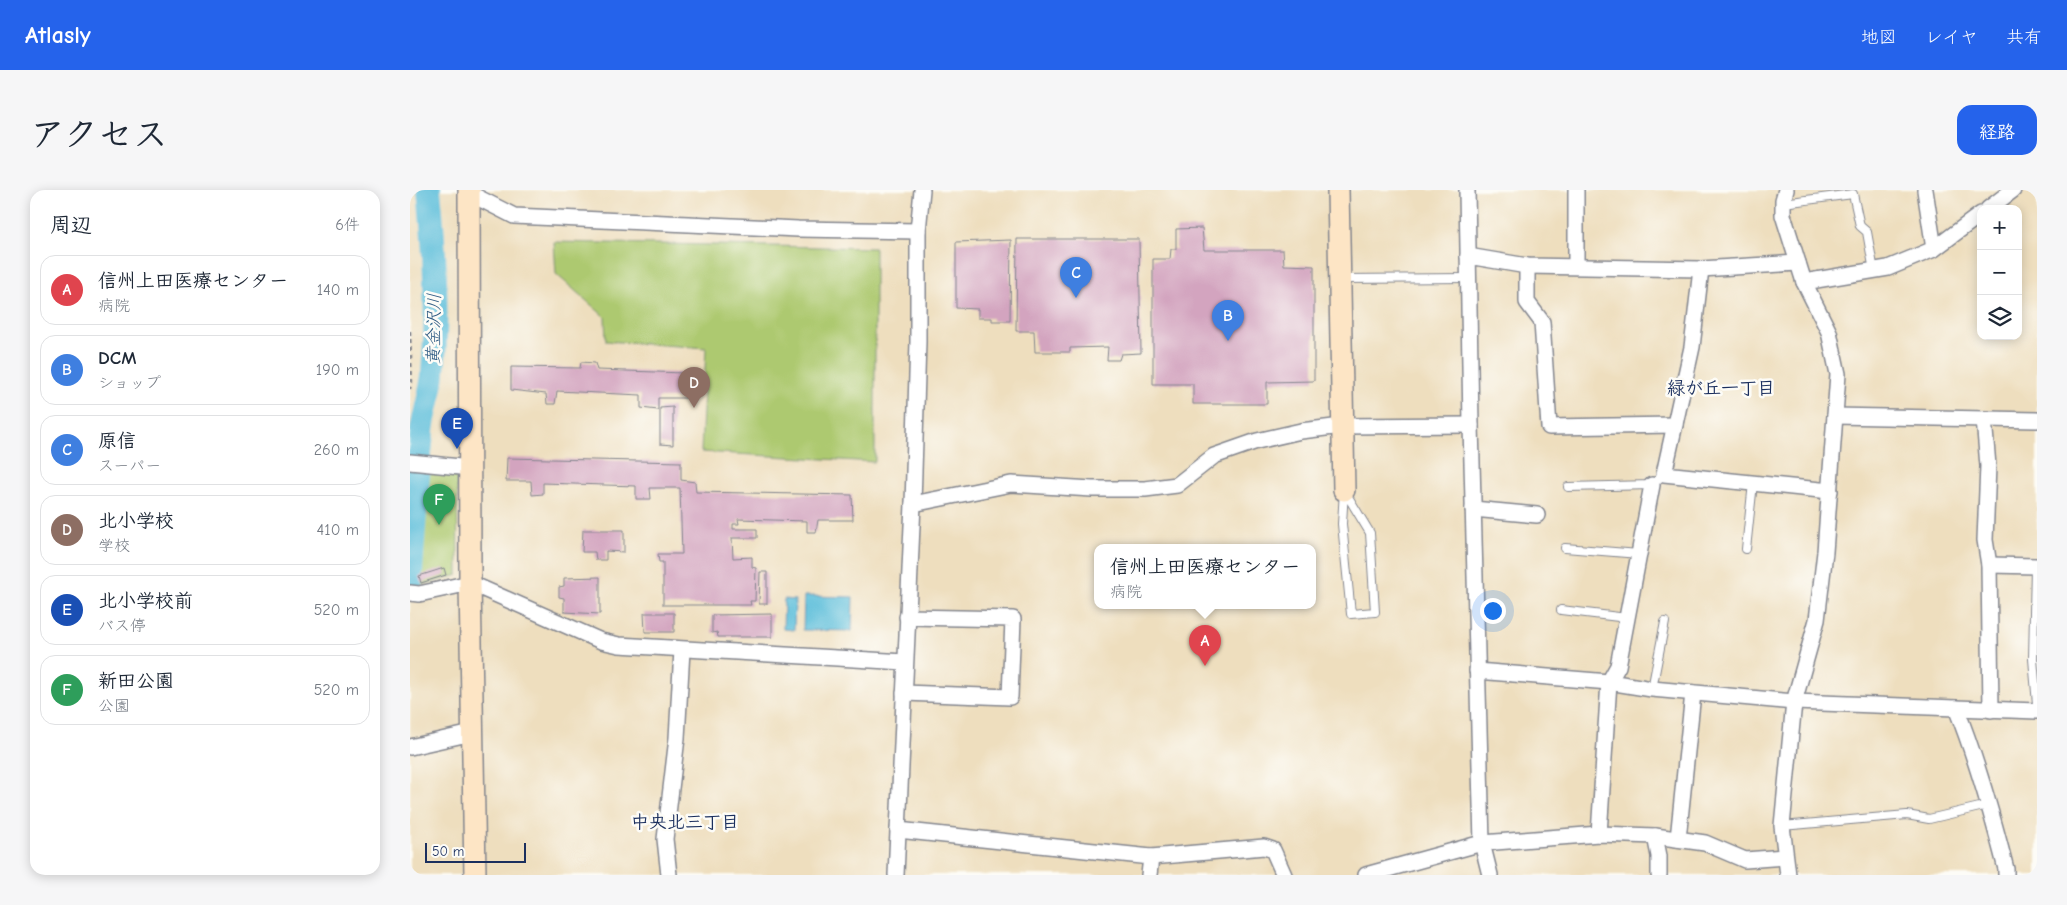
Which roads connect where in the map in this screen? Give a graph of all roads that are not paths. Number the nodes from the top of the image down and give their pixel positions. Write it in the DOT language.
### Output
graph roads {
  1 [pos="922,190"];
  2 [pos="1338,190"];
  3 [pos="1467,190"];
  4 [pos="1576,190"];
  5 [pos="1925,190"];
  6 [pos="2013,190"];
  7 [pos="469,192"];
  8 [pos="1785,196"];
  9 [pos="1991,201"];
  10 [pos="1977,217"];
  11 [pos="918,231"];
  12 [pos="1934,249"];
  13 [pos="1468,256"];
  14 [pos="1798,264"];
  15 [pos="1527,266"];
  16 [pos="1576,266"];
  17 [pos="1701,269"];
  18 [pos="1874,271"];
  19 [pos="1469,278"];
  20 [pos="1340,279"];
  21 [pos="1804,282"];
  22 [pos="1836,416"];
  23 [pos="1984,419"];
  24 [pos="2037,420"];
  25 [pos="1470,425"];
  26 [pos="1676,425"];
  27 [pos="1342,426"];
  28 [pos="410,462"];
  29 [pos="470,468"];
  30 [pos="1664,474"];
  31 [pos="1753,483"];
  32 [pos="1652,485"];
  33 [pos="1568,486"];
  34 [pos="1344,490"];
  35 [pos="1830,491"];
  36 [pos="913,504"];
  37 [pos="1472,509"];
  38 [pos="1537,515"];
  39 [pos="1565,548"];
  40 [pos="1746,549"];
  41 [pos="1639,554"];
  42 [pos="1989,565"];
  43 [pos="2036,566"];
  44 [pos="470,583"];
  45 [pos="414,593"];
  46 [pos="1561,610"];
  47 [pos="907,616"];
  48 [pos="1627,618"];
  49 [pos="1665,622"];
  50 [pos="682,650"];
  51 [pos="905,662"];
  52 [pos="1477,672"];
  53 [pos="1609,682"];
  54 [pos="1652,689"];
  55 [pos="904,694"];
  56 [pos="1693,694"];
  57 [pos="1794,702"];
  58 [pos="2037,704"];
  59 [pos="1956,708"];
  60 [pos="1991,710"];
  61 [pos="2037,711"];
  62 [pos="472,733"];
  63 [pos="410,747"];
  64 [pos="1988,805"];
  65 [pos="1782,826"];
  66 [pos="898,830"];
  67 [pos="1599,834"];
  68 [pos="1655,836"];
  69 [pos="1678,839"];
  70 [pos="1482,843"];
  71 [pos="1151,857"];
  72 [pos="1785,857"];
  73 [pos="474,875"];
  74 [pos="668,875"];
  75 [pos="896,875"];
  76 [pos="1149,875"];
  77 [pos="1284,875"];
  78 [pos="1366,875"];
  79 [pos="1490,875"];
  80 [pos="1659,875"];
  81 [pos="1788,875"];
  82 [pos="2006,875"];
  1 -- 11 [label="street"];
  2 -- 20 [label="street"];
  3 -- 13 [label="street"];
  4 -- 16 [label="street"];
  5 -- 12 [label="street"];
  6 -- 9 [label="street"];
  7 -- 11 [label="street"];
  7 -- 29 [label="street"];
  8 -- 14 [label="street"];
  8 -- 18 [label="lane"];
  10 -- 12 [label="street"];
  11 -- 36 [label="street"];
  12 -- 18 [label="street"];
  13 -- 15 [label="street"];
  13 -- 19 [label="street"];
  14 -- 17 [label="street"];
  14 -- 21 [label="street"];
  15 -- 16 [label="street"];
  15 -- 26 [label="street"];
  16 -- 17 [label="street"];
  17 -- 26 [label="street"];
  18 -- 21 [label="street"];
  19 -- 20 [label="lane"];
  19 -- 25 [label="street"];
  20 -- 27 [label="street"];
  21 -- 22 [label="street"];
  22 -- 23 [label="street"];
  22 -- 35 [label="street"];
  23 -- 24 [label="street"];
  23 -- 42 [label="street"];
  25 -- 27 [label="street"];
  25 -- 37 [label="street"];
  26 -- 30 [label="street"];
  27 -- 34 [label="street"];
  27 -- 36 [label="street"];
  28 -- 29 [label="street"];
  29 -- 44 [label="street"];
  30 -- 31 [label="street"];
  30 -- 32 [label="lane"];
  31 -- 35 [label="street"];
  31 -- 40 [label="lane"];
  32 -- 33 [label="lane"];
  32 -- 41 [label="street"];
  34 -- 34 [label="lane"];
  35 -- 57 [label="street"];
  36 -- 47 [label="street"];
  37 -- 38 [label="street"];
  37 -- 52 [label="street"];
  39 -- 41 [label="lane"];
  41 -- 48 [label="street"];
  42 -- 43 [label="street"];
  42 -- 60 [label="street"];
  43 -- 58 [label="lane"];
  44 -- 45 [label="street"];
  44 -- 50 [label="street"];
  44 -- 62 [label="street"];
  46 -- 48 [label="lane"];
  47 -- 51 [label="street"];
  47 -- 55 [label="street"];
  48 -- 53 [label="street"];
  49 -- 54 [label="lane"];
  50 -- 51 [label="street"];
  50 -- 74 [label="street"];
  51 -- 55 [label="street"];
  52 -- 53 [label="street"];
  52 -- 70 [label="street"];
  53 -- 54 [label="street"];
  53 -- 67 [label="street"];
  54 -- 56 [label="street"];
  55 -- 66 [label="street"];
  56 -- 57 [label="street"];
  56 -- 69 [label="street"];
  57 -- 59 [label="street"];
  57 -- 65 [label="street"];
  59 -- 60 [label="street"];
  59 -- 64 [label="street"];
  60 -- 61 [label="street"];
  62 -- 63 [label="street"];
  62 -- 73 [label="street"];
  64 -- 65 [label="lane"];
  64 -- 82 [label="street"];
  65 -- 72 [label="street"];
  66 -- 71 [label="street"];
  66 -- 75 [label="street"];
  67 -- 68 [label="street"];
  67 -- 70 [label="street"];
  68 -- 69 [label="street"];
  68 -- 80 [label="street"];
  69 -- 72 [label="street"];
  70 -- 78 [label="street"];
  70 -- 79 [label="street"];
  71 -- 76 [label="street"];
  71 -- 77 [label="street"];
  72 -- 81 [label="street"];
}
